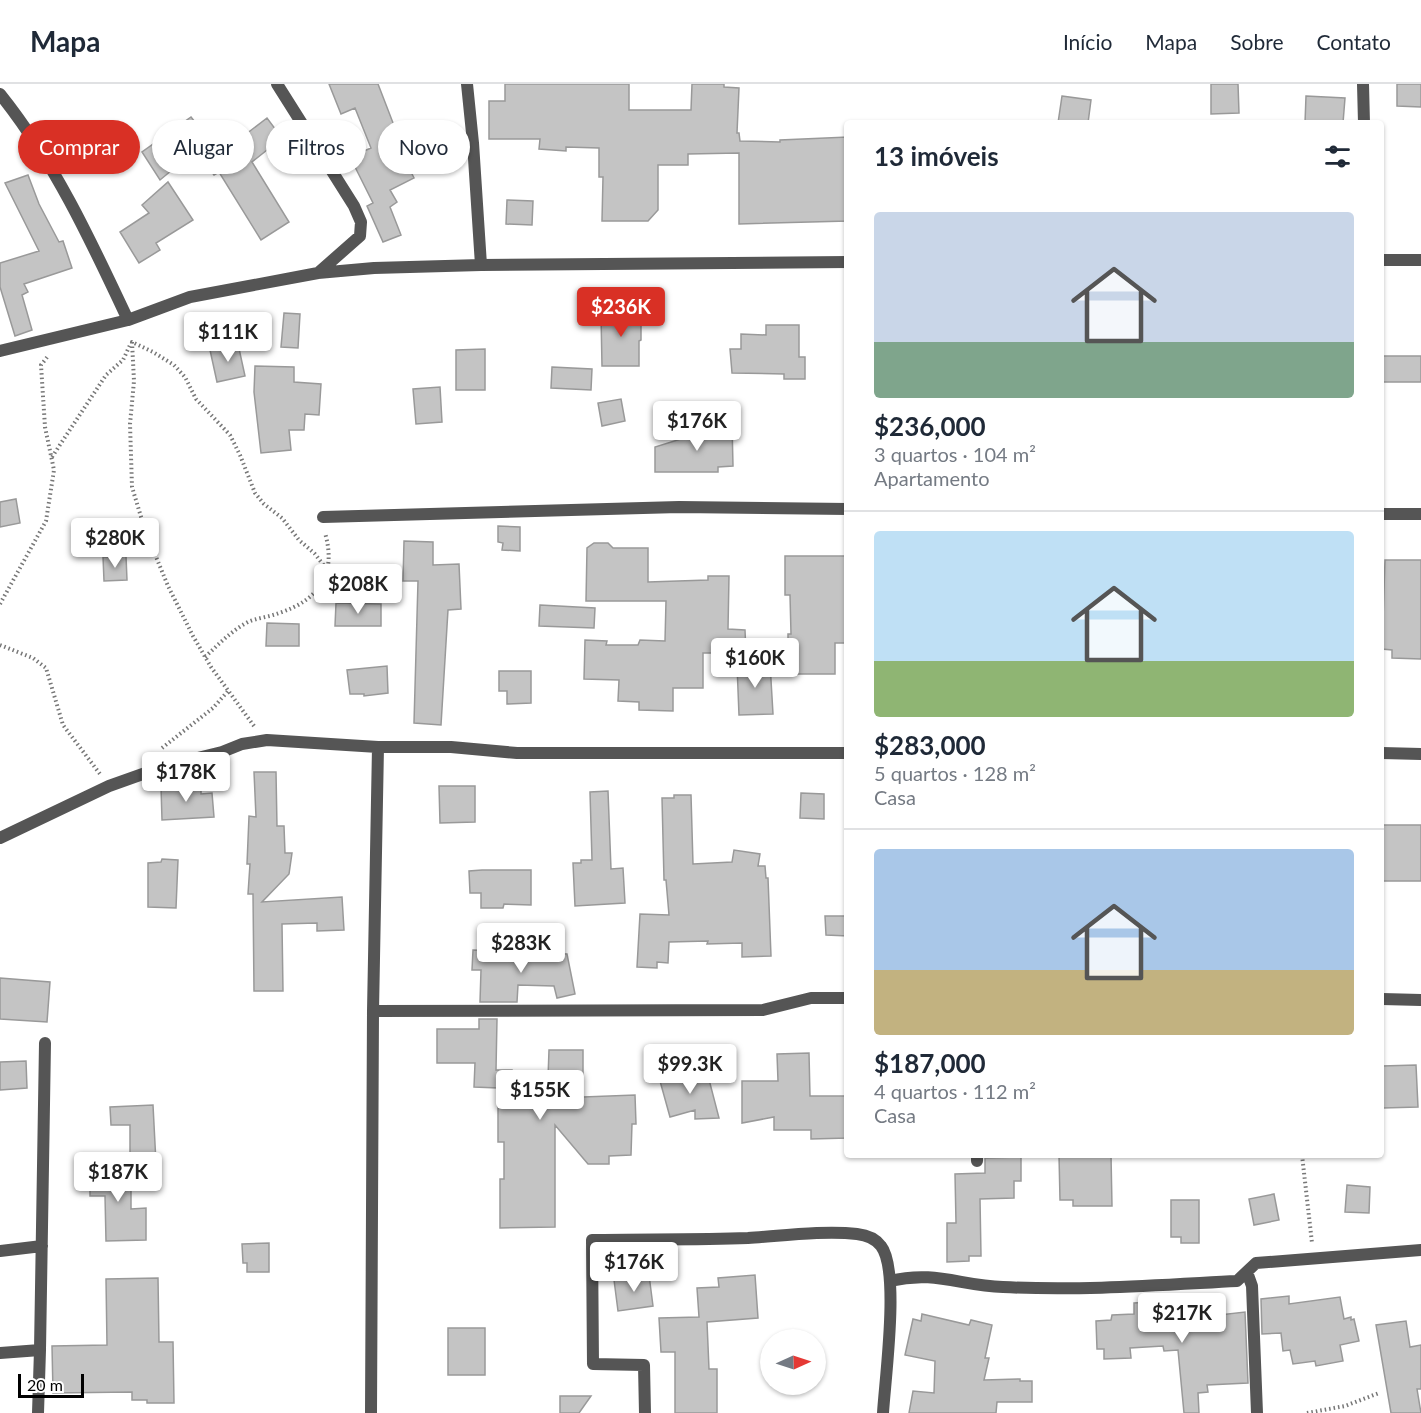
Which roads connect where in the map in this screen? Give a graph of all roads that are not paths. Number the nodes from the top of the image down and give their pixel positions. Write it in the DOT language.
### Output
graph roads {
  1 [pos="277,84"];
  2 [pos="467,84"];
  3 [pos="1363,84"];
  4 [pos="0,94"];
  5 [pos="1364,120"];
  6 [pos="1384,260"];
  7 [pos="1421,260"];
  8 [pos="844,262"];
  9 [pos="481,265"];
  10 [pos="318,273"];
  11 [pos="128,320"];
  12 [pos="0,351"];
  13 [pos="844,509"];
  14 [pos="1384,514"];
  15 [pos="1421,514"];
  16 [pos="323,517"];
  17 [pos="378,747"];
  18 [pos="844,753"];
  19 [pos="1384,753"];
  20 [pos="1421,754"];
  21 [pos="0,838"];
  22 [pos="844,998"];
  23 [pos="1384,999"];
  24 [pos="1421,1000"];
  25 [pos="373,1011"];
  26 [pos="45,1043"];
  27 [pos="42,1246"];
  28 [pos="1421,1250"];
  29 [pos="0,1251"];
  30 [pos="1247,1272"];
  31 [pos="890,1281"];
  32 [pos="40,1350"];
  33 [pos="0,1353"];
  34 [pos="38,1413"];
  35 [pos="371,1413"];
  36 [pos="645,1413"];
  37 [pos="883,1413"];
  38 [pos="1257,1413"];
  1 -- 10 [label="street"];
  2 -- 9 [label="street"];
  3 -- 5 [label="street"];
  4 -- 11 [label="street"];
  6 -- 7 [label="street"];
  8 -- 9 [label="street"];
  9 -- 10 [label="street"];
  10 -- 11 [label="street"];
  11 -- 12 [label="street"];
  13 -- 16 [label="street"];
  14 -- 15 [label="street"];
  17 -- 18 [label="street"];
  17 -- 21 [label="street"];
  17 -- 25 [label="street"];
  19 -- 20 [label="street"];
  22 -- 25 [label="street"];
  23 -- 24 [label="street"];
  25 -- 35 [label="street"];
  26 -- 27 [label="street"];
  27 -- 29 [label="street"];
  27 -- 32 [label="street"];
  28 -- 30 [label="street"];
  30 -- 31 [label="street"];
  30 -- 38 [label="street"];
  31 -- 36 [label="street"];
  31 -- 37 [label="street"];
  32 -- 33 [label="street"];
  32 -- 34 [label="street"];
}
